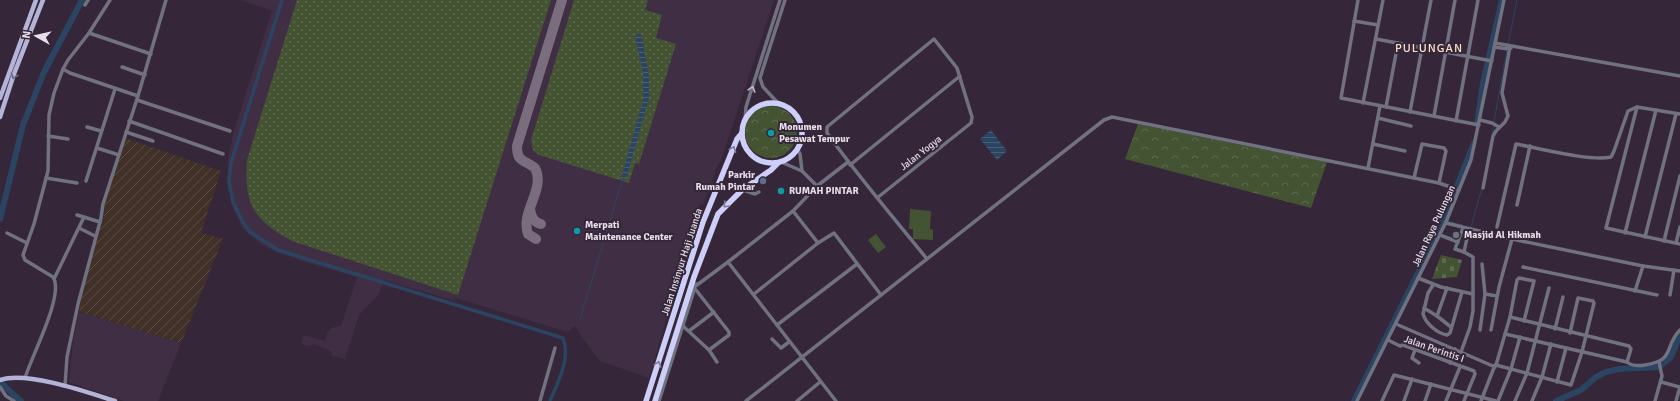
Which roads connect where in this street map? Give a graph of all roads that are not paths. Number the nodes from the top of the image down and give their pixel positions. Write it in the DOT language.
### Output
graph roads {
  1 [pos="36,0"];
  2 [pos="43,0"];
  3 [pos="88,0"];
  4 [pos="110,0"];
  5 [pos="166,0"];
  6 [pos="780,0"];
  7 [pos="785,0"];
  8 [pos="1358,0"];
  9 [pos="1383,0"];
  10 [pos="1430,0"];
  11 [pos="1454,0"];
  12 [pos="1478,0"];
  13 [pos="1504,0"];
  14 [pos="85,5"];
  15 [pos="1354,21"];
  16 [pos="1378,25"];
  17 [pos="89,33"];
  18 [pos="1376,39"];
  19 [pos="1398,43"];
  20 [pos="1495,45"];
  21 [pos="1422,47"];
  22 [pos="1508,47"];
  23 [pos="1444,52"];
  24 [pos="151,54"];
  25 [pos="1468,56"];
  26 [pos="1489,60"];
  27 [pos="122,67"];
  28 [pos="63,69"];
  29 [pos="145,75"];
  30 [pos="960,76"];
  31 [pos="1680,76"];
  32 [pos="115,89"];
  33 [pos="0,98"];
  34 [pos="138,98"];
  35 [pos="1363,103"];
  36 [pos="779,104"];
  37 [pos="1380,106"];
  38 [pos="1386,107"];
  39 [pos="1637,107"];
  40 [pos="1656,110"];
  41 [pos="1410,112"];
  42 [pos="1678,114"];
  43 [pos="1434,116"];
  44 [pos="0,117"];
  45 [pos="1378,118"];
  46 [pos="745,121"];
  47 [pos="1456,121"];
  48 [pos="129,122"];
  49 [pos="1479,123"];
  50 [pos="1411,126"];
  51 [pos="87,127"];
  52 [pos="1499,127"];
  53 [pos="101,131"];
  54 [pos="230,131"];
  55 [pos="126,132"];
  56 [pos="742,133"];
  57 [pos="48,136"];
  58 [pos="68,139"];
  59 [pos="153,141"];
  60 [pos="1373,144"];
  61 [pos="1530,146"];
  62 [pos="97,148"];
  63 [pos="797,149"];
  64 [pos="1405,151"];
  65 [pos="223,154"];
  66 [pos="119,155"];
  67 [pos="779,162"];
  68 [pos="849,164"];
  69 [pos="1368,168"];
  70 [pos="802,171"];
  71 [pos="1680,176"];
  72 [pos="46,178"];
  73 [pos="1414,178"];
  74 [pos="86,181"];
  75 [pos="77,183"];
  76 [pos="1439,183"];
  77 [pos="817,186"];
  78 [pos="1483,188"];
  79 [pos="1456,189"];
  80 [pos="742,190"];
  81 [pos="759,192"];
  82 [pos="877,198"];
  83 [pos="1517,205"];
  84 [pos="793,211"];
  85 [pos="77,215"];
  86 [pos="84,217"];
  87 [pos="1447,221"];
  88 [pos="100,222"];
  89 [pos="1497,227"];
  90 [pos="1680,227"];
  91 [pos="79,228"];
  92 [pos="1463,228"];
  93 [pos="1469,229"];
  94 [pos="8,233"];
  95 [pos="1625,233"];
  96 [pos="1440,235"];
  97 [pos="96,236"];
  98 [pos="1645,237"];
  99 [pos="1512,239"];
  100 [pos="1664,241"];
  101 [pos="1458,242"];
  102 [pos="27,243"];
  103 [pos="818,243"];
  104 [pos="1678,244"];
  105 [pos="1464,252"];
  106 [pos="927,259"];
  107 [pos="728,262"];
  108 [pos="857,264"];
  109 [pos="1482,264"];
  110 [pos="1643,266"];
  111 [pos="1523,267"];
  112 [pos="1674,270"];
  113 [pos="1680,271"];
  114 [pos="694,277"];
  115 [pos="1418,278"];
  116 [pos="54,279"];
  117 [pos="697,285"];
  118 [pos="1433,285"];
  119 [pos="1447,288"];
  120 [pos="1549,288"];
  121 [pos="696,290"];
  122 [pos="1635,291"];
  123 [pos="1462,292"];
  124 [pos="680,294"];
  125 [pos="754,294"];
  126 [pos="1473,294"];
  127 [pos="1485,294"];
  128 [pos="881,295"];
  129 [pos="1657,295"];
  130 [pos="1670,295"];
  131 [pos="688,296"];
  132 [pos="1497,296"];
  133 [pos="1563,297"];
  134 [pos="1424,308"];
  135 [pos="714,312"];
  136 [pos="1437,316"];
  137 [pos="1510,317"];
  138 [pos="1524,321"];
  139 [pos="1396,324"];
  140 [pos="1539,325"];
  141 [pos="683,326"];
  142 [pos="777,326"];
  143 [pos="1451,327"];
  144 [pos="1555,329"];
  145 [pos="1480,330"];
  146 [pos="1491,330"];
  147 [pos="1680,330"];
  148 [pos="689,331"];
  149 [pos="1570,333"];
  150 [pos="1505,334"];
  151 [pos="1586,336"];
  152 [pos="1520,337"];
  153 [pos="772,339"];
  154 [pos="1388,340"];
  155 [pos="1535,340"];
  156 [pos="790,342"];
  157 [pos="1551,344"];
  158 [pos="555,348"];
  159 [pos="1566,348"];
  160 [pos="1455,349"];
  161 [pos="709,350"];
  162 [pos="1414,350"];
  163 [pos="1461,352"];
  164 [pos="1582,352"];
  165 [pos="800,359"];
  166 [pos="717,362"];
  167 [pos="1627,362"];
  168 [pos="1419,363"];
  169 [pos="1450,363"];
  170 [pos="1659,363"];
  171 [pos="1495,366"];
  172 [pos="1460,367"];
  173 [pos="1511,369"];
  174 [pos="1527,373"];
  175 [pos="25,378"];
  176 [pos="1542,378"];
  177 [pos="2,379"];
  178 [pos="1412,379"];
  179 [pos="820,382"];
  180 [pos="1557,382"];
  181 [pos="1661,382"];
  182 [pos="1431,384"];
  183 [pos="64,386"];
  184 [pos="0,387"];
  185 [pos="1680,387"];
  186 [pos="1451,389"];
  187 [pos="1467,394"];
  188 [pos="1481,399"];
  189 [pos="14,401"];
  190 [pos="115,401"];
  191 [pos="540,401"];
  192 [pos="646,401"];
  193 [pos="655,401"];
  194 [pos="659,401"];
  195 [pos="746,401"];
  196 [pos="797,401"];
  197 [pos="836,401"];
  198 [pos="1357,401"];
  199 [pos="1382,401"];
  200 [pos="1404,401"];
  201 [pos="1424,401"];
  202 [pos="1446,401"];
  203 [pos="1464,401"];
  204 [pos="1497,401"];
  205 [pos="1515,401"];
  206 [pos="1532,401"];
  207 [pos="1655,401"];
  208 [pos="1676,401"];
  1 -- 33 [label="main road"];
  2 -- 44 [label="main road, one-way"];
  3 -- 14 [label="street"];
  4 -- 17 [label="street"];
  5 -- 24 [label="street"];
  46 -- 6 [label="street, one-way"];
  7 -- 36 [label="street"];
  8 -- 15 [label="street"];
  9 -- 16 [label="street"];
  10 -- 21 [label="street"];
  11 -- 23 [label="street"];
  12 -- 25 [label="street"];
  13 -- 20 [label="street, Jalan Raya Pulungan"];
  15 -- 16 [label="street"];
  15 -- 35 [label="street"];
  16 -- 18 [label="street"];
  17 -- 24 [label="street"];
  17 -- 28 [label="street"];
  18 -- 19 [label="street"];
  18 -- 35 [label="street"];
  19 -- 21 [label="street"];
  19 -- 38 [label="street"];
  20 -- 22 [label="street"];
  20 -- 26 [label="street, Jalan Raya Pulungan"];
  21 -- 23 [label="street"];
  21 -- 41 [label="street"];
  22 -- 31 [label="street"];
  22 -- 52 [label="street"];
  23 -- 25 [label="street"];
  23 -- 43 [label="street"];
  24 -- 29 [label="street"];
  25 -- 26 [label="street"];
  25 -- 47 [label="street"];
  26 -- 49 [label="street, Jalan Raya Pulungan"];
  27 -- 29 [label="street"];
  28 -- 32 [label="street"];
  28 -- 57 [label="street"];
  29 -- 34 [label="street"];
  30 -- 68 [label="street"];
  30 -- 68 [label="street"];
  30 -- 82 [label="street, Jalan Yogya"];
  32 -- 34 [label="street"];
  32 -- 53 [label="street"];
  34 -- 48 [label="street"];
  34 -- 54 [label="street"];
  35 -- 37 [label="street"];
  36 -- 46 [label="highway"];
  36 -- 63 [label="highway"];
  37 -- 38 [label="street"];
  37 -- 45 [label="street"];
  38 -- 41 [label="street"];
  39 -- 40 [label="street"];
  39 -- 61 [label="street"];
  39 -- 95 [label="street"];
  40 -- 42 [label="street"];
  40 -- 95 [label="street"];
  41 -- 43 [label="street"];
  42 -- 98 [label="street"];
  43 -- 47 [label="street"];
  45 -- 50 [label="street"];
  45 -- 60 [label="street"];
  46 -- 56 [label="highway"];
  47 -- 49 [label="street"];
  48 -- 55 [label="street"];
  48 -- 65 [label="street"];
  49 -- 52 [label="street"];
  49 -- 79 [label="street, Jalan Raya Pulungan"];
  51 -- 53 [label="street"];
  52 -- 78 [label="street"];
  53 -- 62 [label="street"];
  55 -- 59 [label="street"];
  55 -- 66 [label="street"];
  56 -- 67 [label="highway"];
  124 -- 56 [label="highway, Jalan Insinyur Haji Juanda, one-way"];
  57 -- 58 [label="street"];
  57 -- 72 [label="street"];
  60 -- 64 [label="street"];
  60 -- 69 [label="street"];
  61 -- 83 [label="street"];
  61 -- 89 [label="street"];
  62 -- 66 [label="street"];
  62 -- 74 [label="street"];
  63 -- 67 [label="highway"];
  63 -- 70 [label="street"];
  66 -- 88 [label="street"];
  67 -- 70 [label="street"];
  67 -- 80 [label="highway, Jalan Insinyur Haji Juanda"];
  68 -- 77 [label="street"];
  68 -- 82 [label="street"];
  69 -- 73 [label="street"];
  69 -- 106 [label="street"];
  70 -- 77 [label="street"];
  71 -- 100 [label="street"];
  72 -- 75 [label="street"];
  72 -- 102 [label="street"];
  73 -- 76 [label="street"];
  73 -- 76 [label="street"];
  76 -- 79 [label="street"];
  77 -- 84 [label="street"];
  79 -- 87 [label="street, Jalan Raya Pulungan"];
  80 -- 81 [label="street"];
  80 -- 114 [label="highway, Jalan Insinyur Haji Juanda, one-way"];
  82 -- 106 [label="street"];
  84 -- 103 [label="street"];
  84 -- 107 [label="street"];
  85 -- 86 [label="street"];
  86 -- 88 [label="street"];
  86 -- 91 [label="street"];
  87 -- 92 [label="street"];
  87 -- 96 [label="street, Jalan Raya Pulungan"];
  88 -- 97 [label="street"];
  90 -- 104 [label="street"];
  91 -- 97 [label="street"];
  91 -- 116 [label="street"];
  92 -- 93 [label="street"];
  92 -- 101 [label="street"];
  93 -- 99 [label="street"];
  93 -- 105 [label="street"];
  94 -- 102 [label="street"];
  95 -- 98 [label="street"];
  96 -- 101 [label="street"];
  96 -- 115 [label="street, Jalan Raya Pulungan"];
  97 -- 183 [label="street"];
  98 -- 100 [label="street"];
  99 -- 110 [label="street"];
  99 -- 132 [label="street"];
  100 -- 104 [label="street"];
  101 -- 105 [label="street"];
  102 -- 116 [label="street"];
  103 -- 108 [label="street"];
  103 -- 125 [label="street"];
  105 -- 126 [label="street"];
  106 -- 128 [label="street"];
  107 -- 117 [label="street"];
  107 -- 125 [label="street"];
  108 -- 128 [label="street"];
  108 -- 142 [label="street"];
  109 -- 127 [label="street"];
  110 -- 112 [label="street"];
  110 -- 122 [label="street"];
  111 -- 122 [label="street"];
  112 -- 113 [label="street"];
  112 -- 130 [label="street"];
  114 -- 117 [label="street, Jalan Insinyur Haji Juanda"];
  114 -- 131 [label="highway, Jalan Insinyur Haji Juanda"];
  115 -- 118 [label="street"];
  115 -- 139 [label="street, Jalan Raya Pulungan"];
  116 -- 175 [label="street"];
  117 -- 121 [label="street, Jalan Insinyur Haji Juanda"];
  118 -- 119 [label="street"];
  118 -- 134 [label="street"];
  119 -- 123 [label="street"];
  119 -- 136 [label="street"];
  120 -- 140 [label="street"];
  121 -- 135 [label="street"];
  121 -- 141 [label="street, Jalan Insinyur Haji Juanda"];
  122 -- 129 [label="street"];
  123 -- 126 [label="street"];
  123 -- 143 [label="street"];
  124 -- 131 [label="highway"];
  192 -- 124 [label="highway, Jalan Insinyur Haji Juanda, one-way"];
  125 -- 142 [label="street"];
  126 -- 163 [label="street"];
  127 -- 132 [label="street"];
  127 -- 145 [label="street"];
  128 -- 165 [label="street"];
  131 -- 193 [label="highway, Jalan Insinyur Haji Juanda"];
  132 -- 146 [label="street"];
  133 -- 144 [label="street"];
  134 -- 136 [label="street"];
  134 -- 143 [label="street"];
  135 -- 148 [label="street"];
  135 -- 161 [label="street"];
  136 -- 143 [label="street"];
  137 -- 138 [label="street"];
  137 -- 138 [label="street"];
  137 -- 150 [label="street"];
  138 -- 140 [label="street"];
  139 -- 154 [label="street, Jalan Raya Pulungan"];
  139 -- 160 [label="street"];
  140 -- 144 [label="street"];
  140 -- 155 [label="street"];
  141 -- 148 [label="street"];
  141 -- 194 [label="street, Jalan Insinyur Haji Juanda"];
  142 -- 156 [label="street"];
  144 -- 149 [label="street"];
  147 -- 170 [label="street"];
  148 -- 161 [label="street"];
  149 -- 151 [label="street"];
  149 -- 151 [label="street"];
  150 -- 152 [label="street"];
  150 -- 171 [label="street"];
  151 -- 164 [label="street"];
  151 -- 167 [label="street"];
  152 -- 155 [label="street"];
  152 -- 173 [label="street"];
  153 -- 156 [label="street"];
  154 -- 162 [label="street, Jalan Perintis I"];
  154 -- 198 [label="street, Jalan Raya Pulungan"];
  155 -- 157 [label="street"];
  155 -- 174 [label="street"];
  156 -- 165 [label="street"];
  157 -- 159 [label="street"];
  157 -- 176 [label="street"];
  158 -- 191 [label="street"];
  159 -- 164 [label="street"];
  159 -- 180 [label="street"];
  160 -- 163 [label="street"];
  160 -- 169 [label="street"];
  161 -- 166 [label="street"];
  162 -- 168 [label="street"];
  162 -- 169 [label="street, Jalan Perintis I"];
  163 -- 171 [label="street"];
  164 -- 167 [label="street"];
  164 -- 180 [label="street"];
  165 -- 179 [label="street"];
  165 -- 195 [label="street"];
  167 -- 170 [label="street"];
  169 -- 172 [label="street, Jalan Perintis I"];
  170 -- 181 [label="street"];
  171 -- 173 [label="street"];
  171 -- 188 [label="street"];
  172 -- 186 [label="street"];
  172 -- 187 [label="street, Jalan Perintis I"];
  173 -- 174 [label="street"];
  173 -- 204 [label="street"];
  174 -- 176 [label="street"];
  174 -- 205 [label="street"];
  175 -- 177 [label="main road"];
  175 -- 183 [label="main road"];
  176 -- 180 [label="street"];
  176 -- 206 [label="street"];
  178 -- 182 [label="street"];
  178 -- 199 [label="street"];
  178 -- 200 [label="street"];
  179 -- 196 [label="street"];
  179 -- 197 [label="street"];
  181 -- 185 [label="street"];
  181 -- 207 [label="street"];
  182 -- 186 [label="street"];
  182 -- 201 [label="street"];
  183 -- 190 [label="main road"];
  184 -- 189 [label="street"];
  185 -- 208 [label="street"];
  186 -- 187 [label="street"];
  186 -- 202 [label="street"];
  187 -- 188 [label="street"];
  187 -- 203 [label="street"];
  188 -- 204 [label="street"];
}
